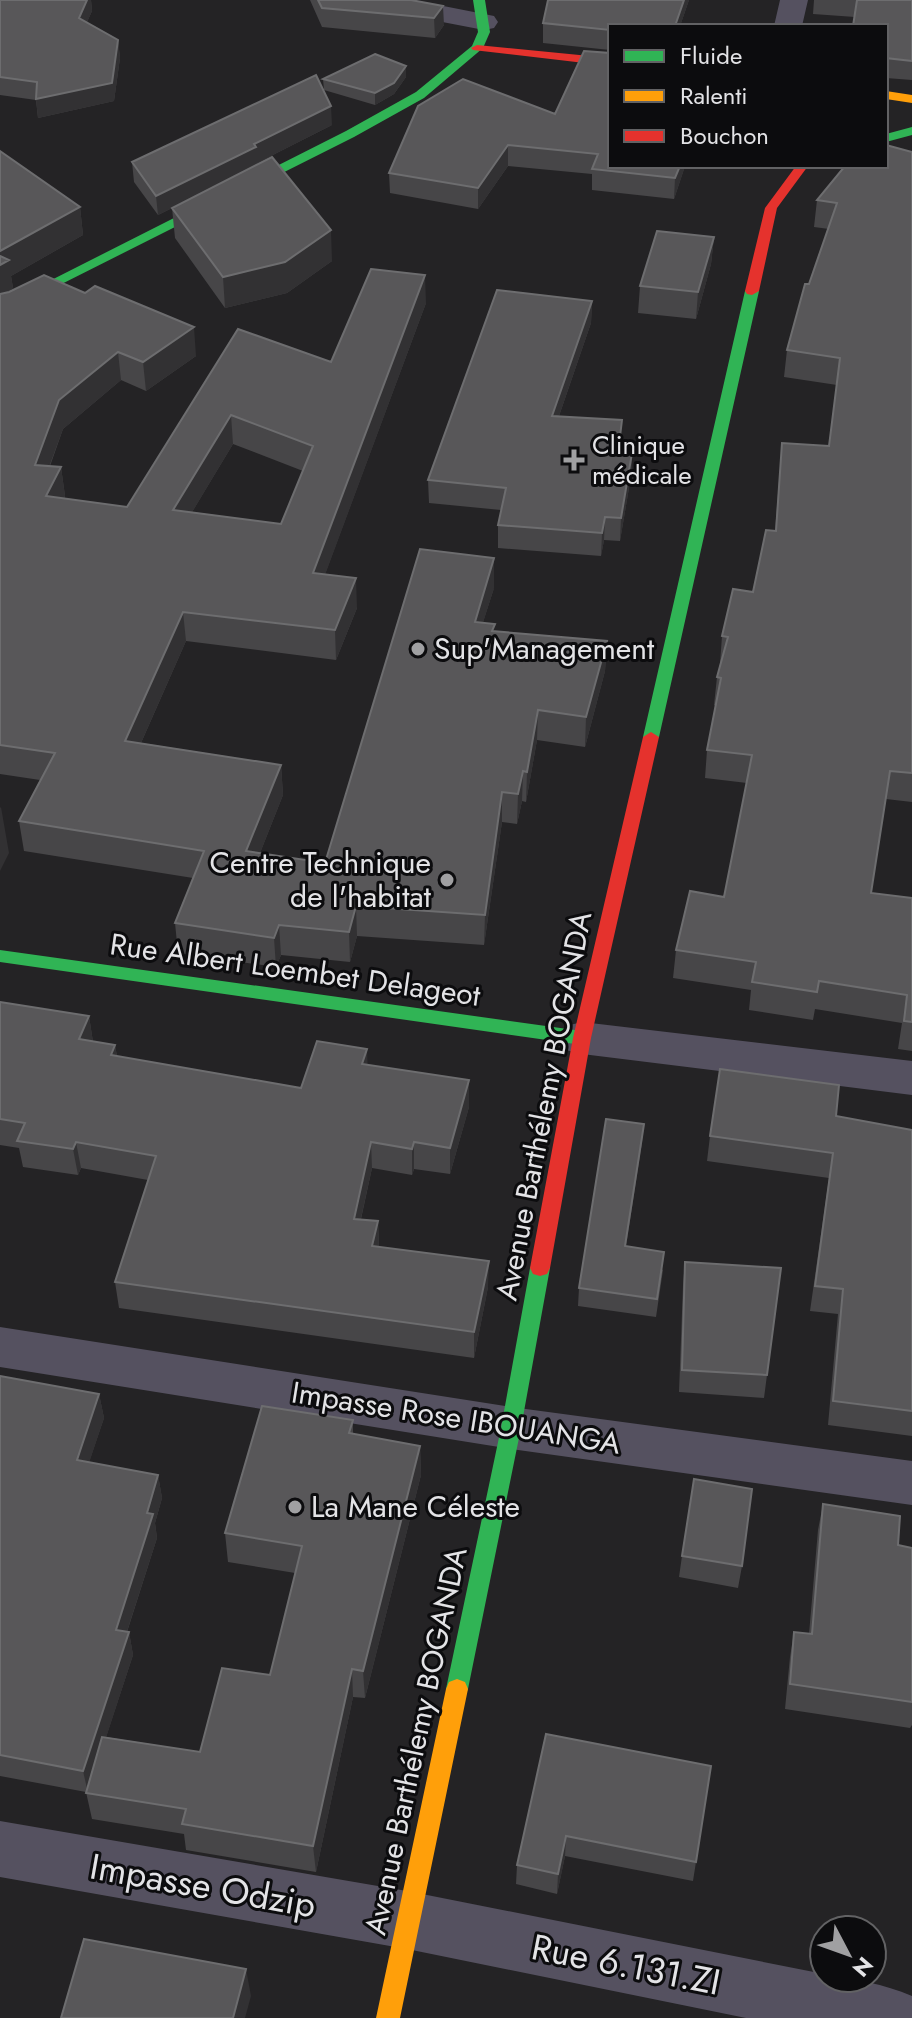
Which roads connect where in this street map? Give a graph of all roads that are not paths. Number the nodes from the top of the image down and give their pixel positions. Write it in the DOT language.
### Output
graph roads {
  1 [pos="360,0"];
  2 [pos="794,0"];
  3 [pos="480,23"];
  4 [pos="788,24"];
  5 [pos="608,61"];
  6 [pos="888,95"];
  7 [pos="912,99"];
  8 [pos="912,131"];
  9 [pos="888,137"];
  10 [pos="800,171"];
  11 [pos="765,181"];
  12 [pos="771,208"];
  13 [pos="0,311"];
  14 [pos="0,956"];
  15 [pos="582,1038"];
  16 [pos="912,1078"];
  17 [pos="0,1347"];
  18 [pos="511,1428"];
  19 [pos="912,1483"];
  20 [pos="0,1849"];
  21 [pos="407,1920"];
  22 [pos="388,2018"];
  23 [pos="893,2018"];
  1 -- 3 [label="street"];
  2 -- 4 [label="street"];
  3 -- 5 [label="street"];
  3 -- 13 [label="street"];
  6 -- 7 [label="street"];
  8 -- 9 [label="street"];
  10 -- 12 [label="street"];
  11 -- 12 [label="street"];
  12 -- 15 [label="street, Avenue Barthélemy BOGANDA"];
  14 -- 15 [label="street, Rue Albert Loembet Delageot"];
  15 -- 16 [label="street"];
  15 -- 18 [label="street, Avenue Barthélemy BOGANDA"];
  17 -- 18 [label="street, Impasse Rose IBOUANGA"];
  18 -- 19 [label="street, Impasse Rose IBOUANGA"];
  18 -- 21 [label="street, Avenue Barthélemy BOGANDA"];
  20 -- 21 [label="street, Impasse Odzip"];
  21 -- 22 [label="street, Avenue Barthélemy BOGANDA"];
  21 -- 23 [label="street, Rue 6.131.ZI"];
}
